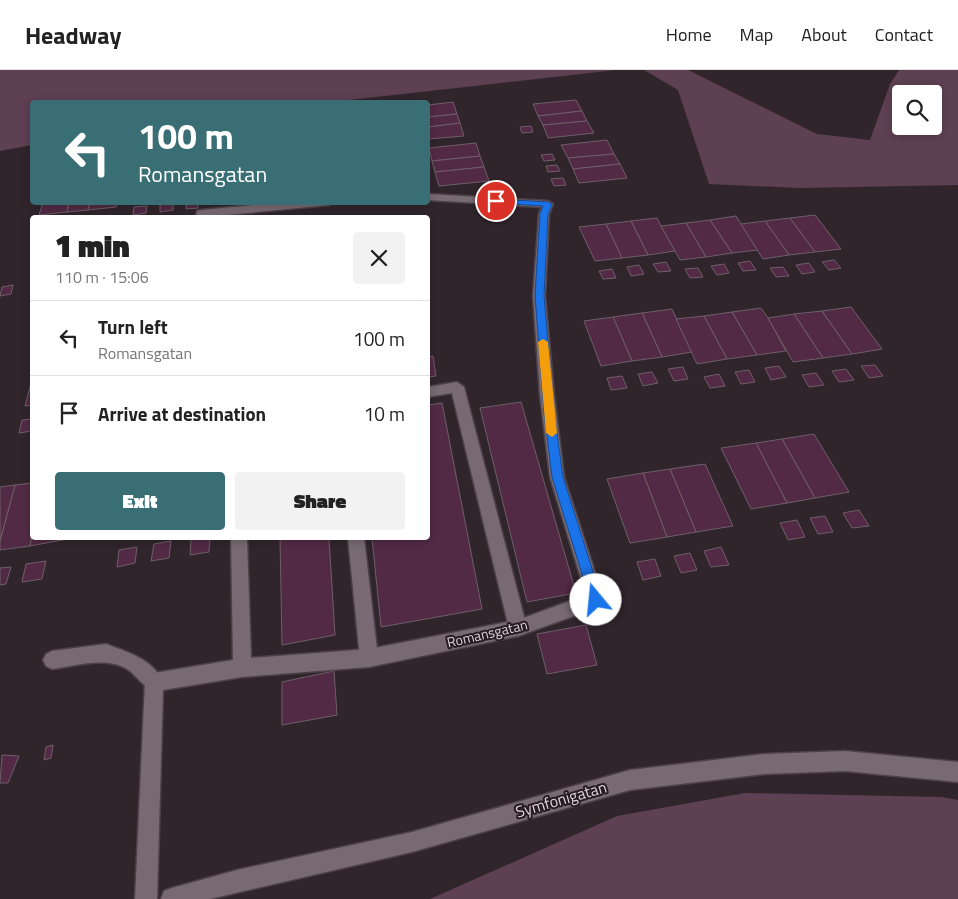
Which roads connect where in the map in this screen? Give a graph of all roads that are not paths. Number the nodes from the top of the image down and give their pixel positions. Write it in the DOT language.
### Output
graph roads {
  1 [pos="430,197"];
  2 [pos="291,205"];
  3 [pos="201,215"];
  4 [pos="430,392"];
  5 [pos="239,540"];
  6 [pos="356,540"];
  7 [pos="518,628"];
  8 [pos="368,658"];
  9 [pos="52,660"];
  10 [pos="242,668"];
  11 [pos="154,682"];
  12 [pos="958,772"];
  13 [pos="146,899"];
  14 [pos="172,899"];
  1 -- 7 [label="street, Romansgatan"];
  2 -- 3 [label="street"];
  4 -- 7 [label="street"];
  5 -- 10 [label="street"];
  6 -- 8 [label="street"];
  7 -- 8 [label="street, Romansgatan"];
  8 -- 10 [label="street, Romansgatan"];
  9 -- 11 [label="street"];
  10 -- 11 [label="street, Romansgatan"];
  11 -- 13 [label="street"];
  12 -- 14 [label="street, Symfonigatan"];
}
